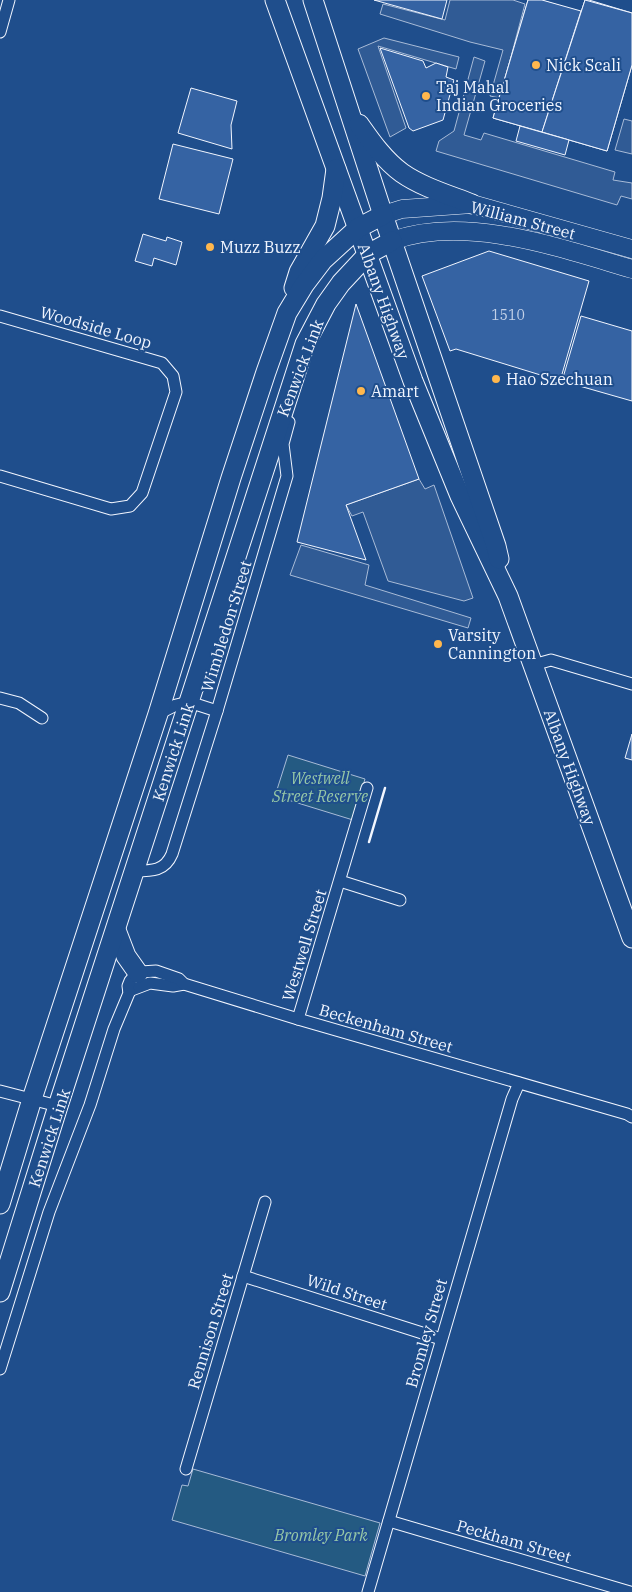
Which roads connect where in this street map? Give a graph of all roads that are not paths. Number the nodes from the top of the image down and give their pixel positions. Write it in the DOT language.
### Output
graph roads {
  1 [pos="9,0"];
  2 [pos="275,0"];
  3 [pos="313,0"];
  4 [pos="0,32"];
  5 [pos="348,106"];
  6 [pos="336,168"];
  7 [pos="472,204"];
  8 [pos="382,215"];
  9 [pos="358,228"];
  10 [pos="392,241"];
  11 [pos="632,249"];
  12 [pos="368,254"];
  13 [pos="632,269"];
  14 [pos="287,314"];
  15 [pos="0,316"];
  16 [pos="290,390"];
  17 [pos="0,476"];
  18 [pos="508,596"];
  19 [pos="533,665"];
  20 [pos="632,684"];
  21 [pos="0,698"];
  22 [pos="189,702"];
  23 [pos="217,712"];
  24 [pos="158,714"];
  25 [pos="42,718"];
  26 [pos="367,788"];
  27 [pos="135,871"];
  28 [pos="340,881"];
  29 [pos="400,900"];
  30 [pos="116,930"];
  31 [pos="632,938"];
  32 [pos="138,973"];
  33 [pos="184,984"];
  34 [pos="129,990"];
  35 [pos="298,1019"];
  36 [pos="519,1083"];
  37 [pos="0,1091"];
  38 [pos="32,1100"];
  39 [pos="58,1106"];
  40 [pos="630,1115"];
  41 [pos="265,1202"];
  42 [pos="0,1204"];
  43 [pos="243,1276"];
  44 [pos="0,1292"];
  45 [pos="441,1339"];
  46 [pos="0,1370"];
  47 [pos="186,1469"];
  48 [pos="389,1521"];
  49 [pos="368,1592"];
  50 [pos="630,1592"];
  1 -- 4 [label="street"];
  2 -- 6 [label="highway, Albany Highway"];
  3 -- 5 [label="highway, Albany Highway"];
  5 -- 7 [label="highway"];
  5 -- 8 [label="highway, Albany Highway"];
  6 -- 9 [label="highway, Albany Highway"];
  6 -- 14 [label="highway"];
  7 -- 8 [label="main road, William Street"];
  7 -- 11 [label="main road, William Street"];
  8 -- 9 [label="highway, Kenwick Link"];
  8 -- 10 [label="highway, Albany Highway"];
  9 -- 12 [label="highway, Albany Highway"];
  9 -- 14 [label="highway, Kenwick Link"];
  10 -- 12 [label="highway, Kenwick Link"];
  10 -- 13 [label="main road, William Street"];
  10 -- 18 [label="highway, Albany Highway"];
  12 -- 16 [label="highway, Kenwick Link"];
  12 -- 18 [label="highway, Albany Highway"];
  14 -- 24 [label="highway, Kenwick Link"];
  15 -- 17 [label="street, Woodside Loop"];
  16 -- 22 [label="highway, Kenwick Link"];
  16 -- 23 [label="street, Wimbledon Street"];
  18 -- 19 [label="highway, Albany Highway"];
  19 -- 20 [label="street"];
  19 -- 31 [label="highway, Albany Highway"];
  21 -- 25 [label="street"];
  22 -- 23 [label="street"];
  22 -- 24 [label="street"];
  22 -- 27 [label="highway, Kenwick Link"];
  23 -- 27 [label="street, Wimbledon Street"];
  24 -- 38 [label="highway, Kenwick Link"];
  26 -- 28 [label="street, Westwell Street"];
  27 -- 30 [label="highway, Kenwick Link"];
  28 -- 29 [label="street, Westwell Street"];
  28 -- 35 [label="street, Westwell Street"];
  30 -- 32 [label="highway"];
  30 -- 39 [label="highway, Kenwick Link"];
  32 -- 33 [label="street, Beckenham Street"];
  32 -- 34 [label="street"];
  33 -- 34 [label="street"];
  33 -- 35 [label="street, Beckenham Street"];
  34 -- 46 [label="street"];
  35 -- 36 [label="street, Beckenham Street"];
  36 -- 40 [label="street, Beckenham Street"];
  36 -- 45 [label="street, Bromley Street"];
  37 -- 38 [label="street"];
  38 -- 39 [label="street"];
  38 -- 42 [label="highway, Kenwick Link"];
  39 -- 44 [label="highway, Kenwick Link"];
  41 -- 43 [label="street, Rennison Street"];
  43 -- 45 [label="street, Wild Street"];
  43 -- 47 [label="street, Rennison Street"];
  45 -- 48 [label="street, Bromley Street"];
  48 -- 49 [label="street, Bromley Street"];
  48 -- 50 [label="street, Peckham Street"];
}
